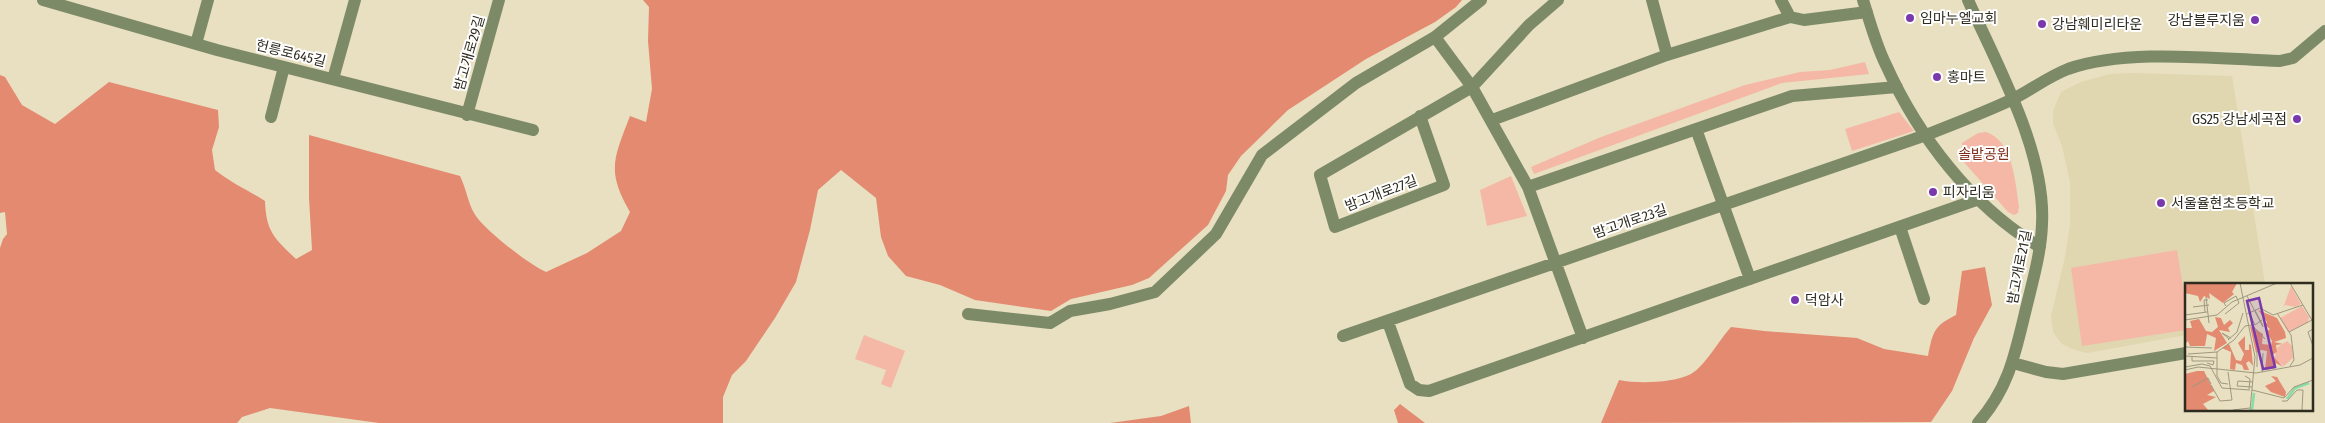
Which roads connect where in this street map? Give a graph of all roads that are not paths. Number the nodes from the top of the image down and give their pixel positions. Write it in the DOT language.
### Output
graph roads {
  1 [pos="43,0"];
  2 [pos="208,0"];
  3 [pos="355,0"];
  4 [pos="499,0"];
  5 [pos="1481,0"];
  6 [pos="1558,0"];
  7 [pos="1652,0"];
  8 [pos="1781,0"];
  9 [pos="1968,0"];
  10 [pos="1865,6"];
  11 [pos="1790,18"];
  12 [pos="2325,30"];
  13 [pos="1435,37"];
  14 [pos="196,44"];
  15 [pos="1667,55"];
  16 [pos="284,67"];
  17 [pos="333,79"];
  18 [pos="1472,87"];
  19 [pos="1897,87"];
  20 [pos="2012,99"];
  21 [pos="467,115"];
  22 [pos="1420,116"];
  23 [pos="270,117"];
  24 [pos="1492,120"];
  25 [pos="1696,129"];
  26 [pos="533,130"];
  27 [pos="1926,135"];
  28 [pos="1528,187"];
  29 [pos="1979,200"];
  30 [pos="1722,205"];
  31 [pos="1900,227"];
  32 [pos="2040,247"];
  33 [pos="1555,263"];
  34 [pos="1750,279"];
  35 [pos="1924,300"];
  36 [pos="968,314"];
  37 [pos="1388,322"];
  38 [pos="1343,336"];
  39 [pos="1583,338"];
  40 [pos="2185,353"];
  41 [pos="2013,363"];
  42 [pos="1978,423"];
  1 -- 14 [label="street, 헌릉로645길"];
  2 -- 14 [label="street"];
  3 -- 17 [label="street"];
  4 -- 21 [label="street, 밤고개로29길"];
  5 -- 13 [label="street"];
  6 -- 18 [label="street, 밤고개로27길"];
  7 -- 15 [label="street"];
  8 -- 11 [label="street"];
  9 -- 20 [label="street, 밤고개로21길"];
  10 -- 11 [label="street"];
  10 -- 19 [label="street"];
  11 -- 15 [label="street"];
  12 -- 20 [label="street, 밤고개로23길"];
  13 -- 18 [label="street"];
  13 -- 36 [label="street"];
  14 -- 16 [label="street, 헌릉로645길"];
  15 -- 24 [label="street"];
  16 -- 17 [label="street, 헌릉로645길"];
  16 -- 23 [label="street"];
  17 -- 21 [label="street, 헌릉로645길"];
  18 -- 22 [label="street, 밤고개로27길"];
  18 -- 24 [label="street"];
  19 -- 25 [label="street"];
  19 -- 27 [label="street"];
  20 -- 27 [label="street, 밤고개로23길"];
  20 -- 32 [label="street, 밤고개로21길"];
  21 -- 26 [label="street, 헌릉로645길"];
  22 -- 22 [label="street, 밤고개로27길"];
  24 -- 28 [label="street"];
  25 -- 28 [label="street"];
  25 -- 30 [label="street"];
  27 -- 29 [label="street"];
  27 -- 30 [label="street, 밤고개로23길"];
  28 -- 33 [label="street"];
  29 -- 31 [label="street"];
  29 -- 32 [label="street"];
  30 -- 33 [label="street, 밤고개로23길"];
  30 -- 34 [label="street"];
  31 -- 34 [label="street"];
  31 -- 35 [label="street"];
  32 -- 41 [label="street, 밤고개로21길"];
  33 -- 37 [label="street, 밤고개로23길"];
  33 -- 39 [label="street"];
  34 -- 39 [label="street"];
  37 -- 38 [label="street, 밤고개로23길"];
  37 -- 39 [label="street"];
  40 -- 41 [label="street"];
  41 -- 42 [label="street, 밤고개로21길"];
}
